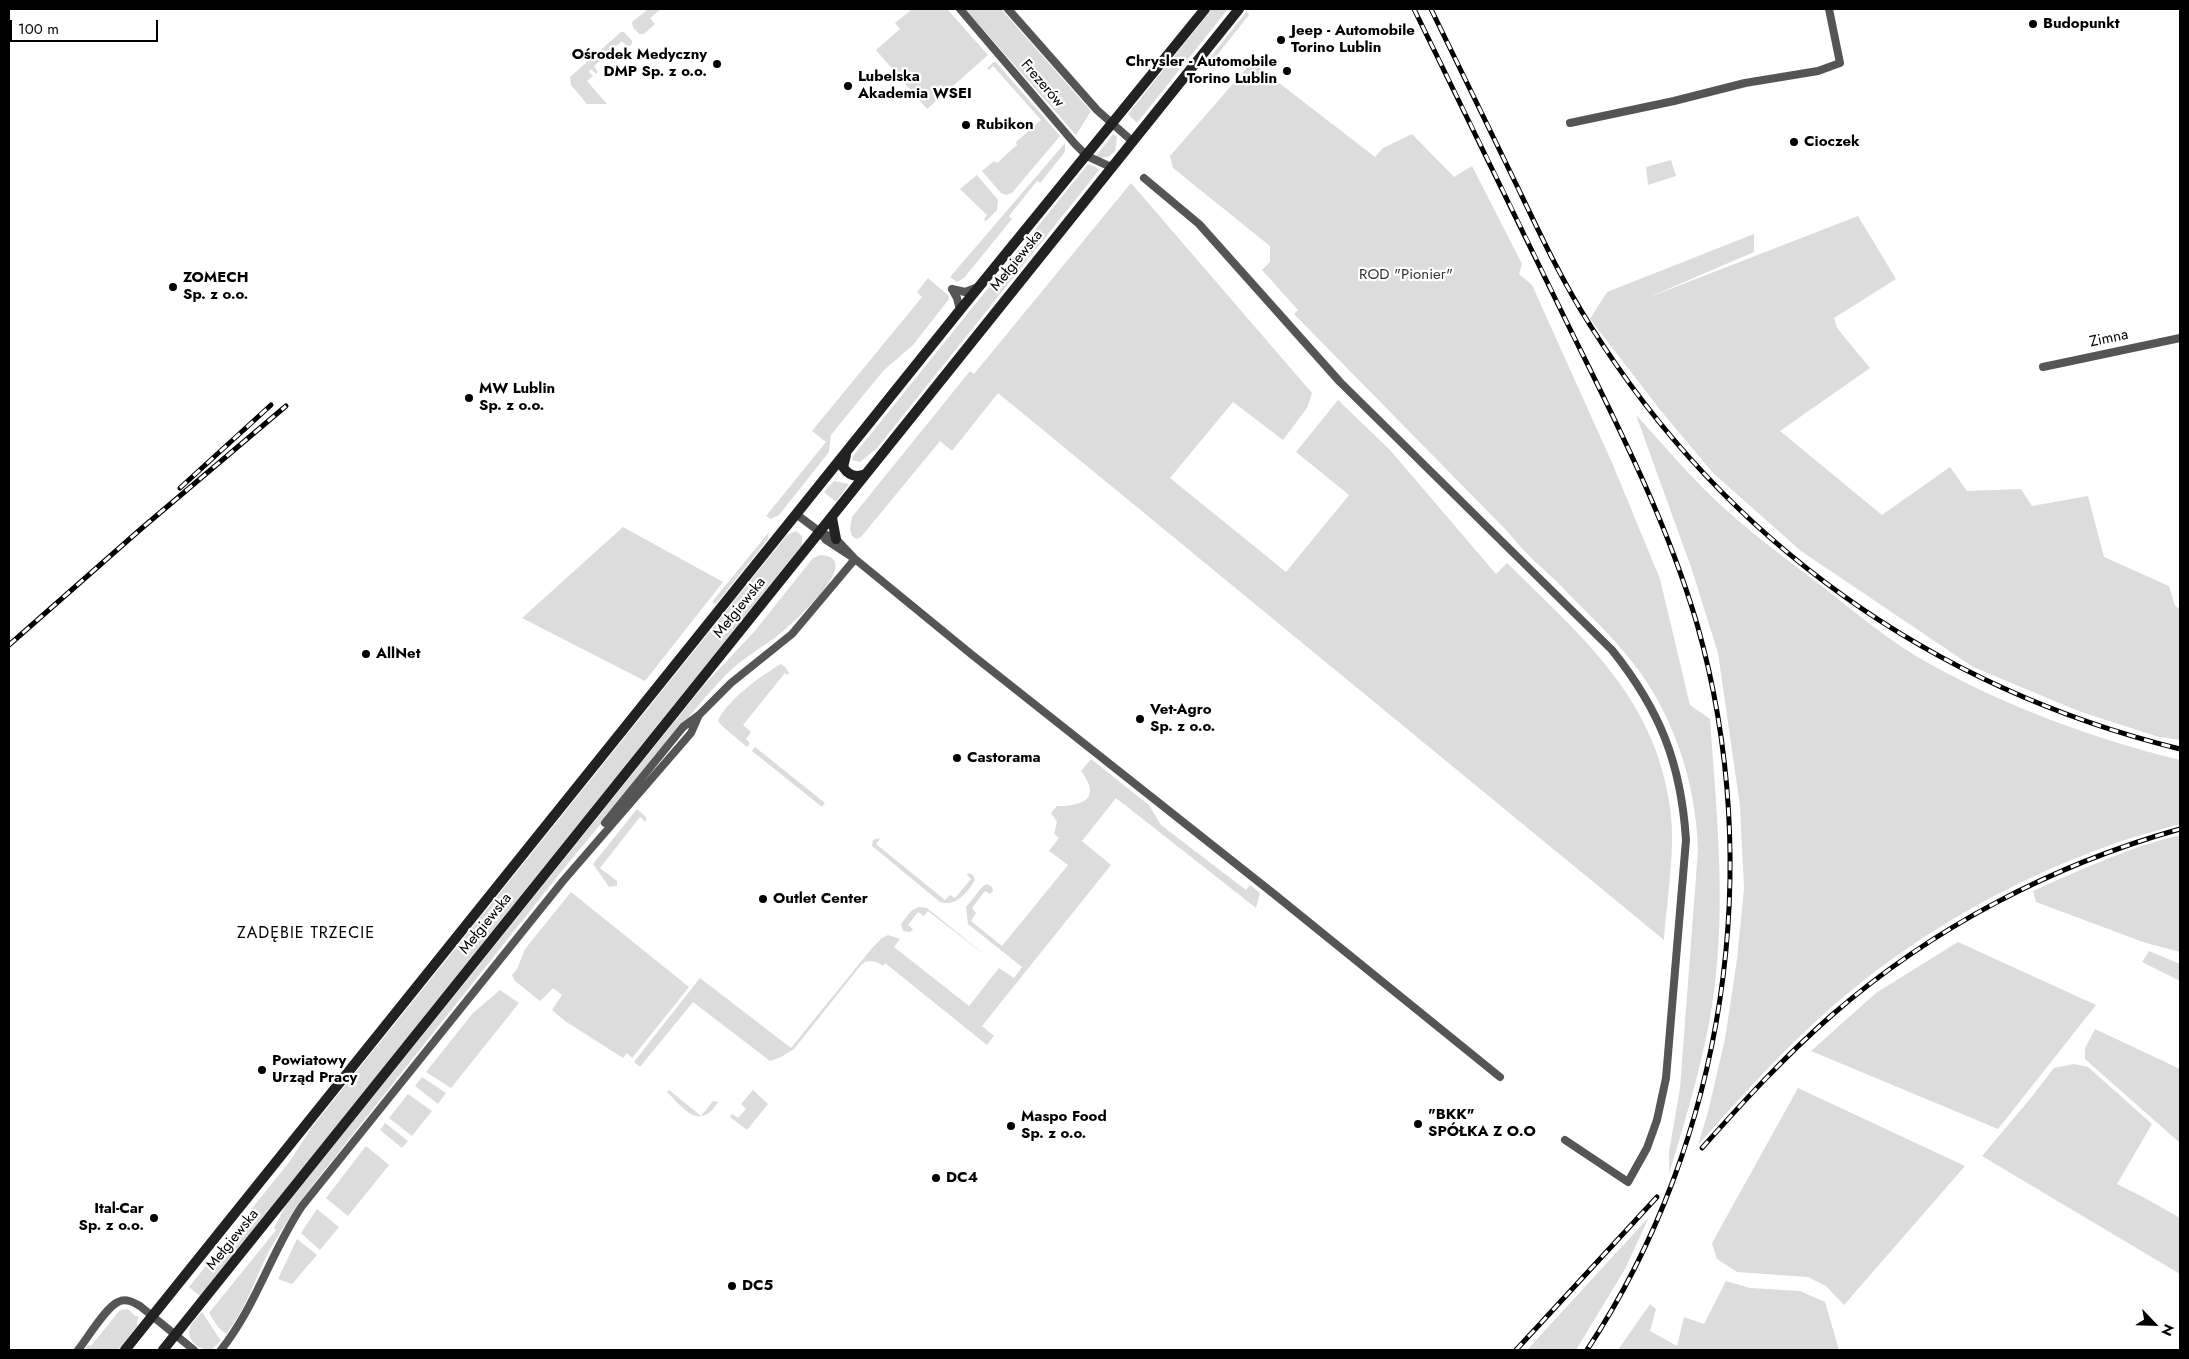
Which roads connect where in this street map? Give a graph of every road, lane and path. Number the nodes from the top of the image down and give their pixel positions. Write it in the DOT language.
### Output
graph roads {
  1 [pos="960,9"];
  2 [pos="1008,9"];
  3 [pos="1205,9"];
  4 [pos="1239,9"];
  5 [pos="1829,9"];
  6 [pos="1570,122"];
  7 [pos="1112,124"];
  8 [pos="1132,141"];
  9 [pos="1087,156"];
  10 [pos="1111,167"];
  11 [pos="1144,178"];
  12 [pos="978,288"];
  13 [pos="960,310"];
  14 [pos="2180,338"];
  15 [pos="2043,367"];
  16 [pos="847,451"];
  17 [pos="866,474"];
  18 [pos="796,514"];
  19 [pos="832,518"];
  20 [pos="820,532"];
  21 [pos="836,539"];
  22 [pos="855,559"];
  23 [pos="1500,1078"];
  24 [pos="1565,1140"];
  25 [pos="152,1317"];
  26 [pos="175,1335"];
  27 [pos="78,1350"];
  28 [pos="125,1350"];
  29 [pos="163,1350"];
  30 [pos="194,1350"];
  31 [pos="221,1350"];
  1 -- 9 [label="street, Frezerów"];
  2 -- 7 [label="street, Frezerów"];
  3 -- 7 [label="main road, Mełgiewska"];
  4 -- 8 [label="main road, Mełgiewska"];
  5 -- 6 [label="street"];
  7 -- 8 [label="street, Frezerów"];
  7 -- 9 [label="main road, Mełgiewska"];
  8 -- 10 [label="main road, Mełgiewska"];
  9 -- 10 [label="street, Frezerów"];
  9 -- 12 [label="main road, Mełgiewska"];
  10 -- 17 [label="main road, Mełgiewska"];
  11 -- 24 [label="street"];
  12 -- 13 [label="main road, Mełgiewska"];
  12 -- 13 [label="street"];
  13 -- 16 [label="main road, Mełgiewska"];
  14 -- 15 [label="street, Zimna"];
  16 -- 17 [label="main road"];
  16 -- 18 [label="main road, Mełgiewska"];
  17 -- 19 [label="main road, Mełgiewska"];
  18 -- 20 [label="street"];
  18 -- 25 [label="main road, Mełgiewska"];
  19 -- 20 [label="main road, Mełgiewska"];
  19 -- 21 [label="main road"];
  20 -- 21 [label="street"];
  20 -- 22 [label="street"];
  20 -- 26 [label="main road, Mełgiewska"];
  21 -- 22 [label="street"];
  22 -- 23 [label="street"];
  22 -- 31 [label="street"];
  25 -- 26 [label="street"];
  25 -- 27 [label="street"];
  25 -- 28 [label="main road, Mełgiewska"];
  26 -- 29 [label="main road, Mełgiewska"];
  26 -- 30 [label="street"];
}
